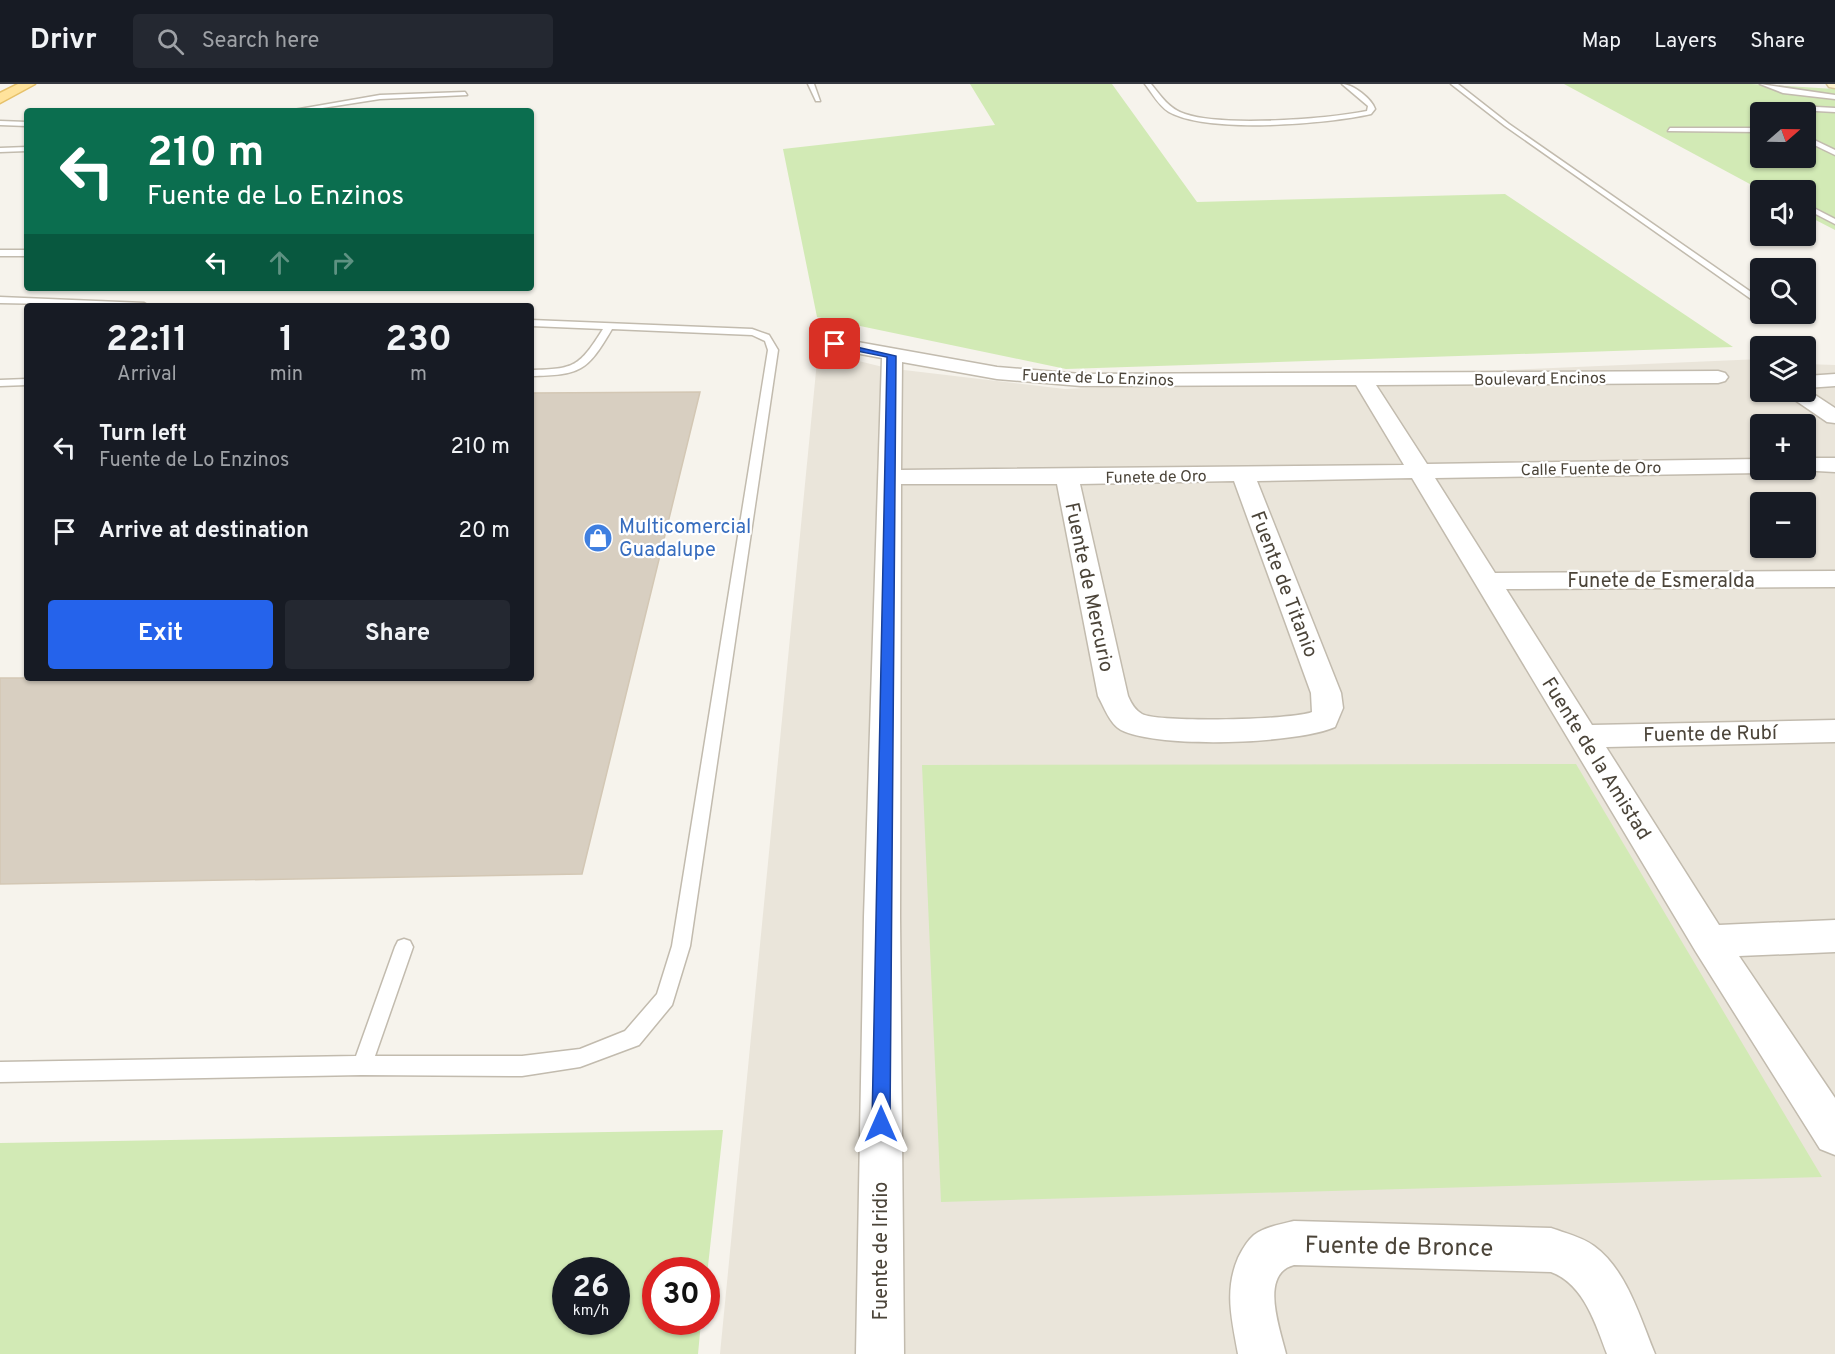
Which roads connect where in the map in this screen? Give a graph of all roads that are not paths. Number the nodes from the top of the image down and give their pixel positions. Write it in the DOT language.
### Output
graph roads {
  1 [pos="8,84"];
  2 [pos="28,84"];
  3 [pos="811,84"];
  4 [pos="1148,84"];
  5 [pos="1345,84"];
  6 [pos="1454,84"];
  7 [pos="1763,84"];
  8 [pos="1805,84"];
  9 [pos="0,88"];
  10 [pos="1835,92"];
  11 [pos="465,94"];
  12 [pos="1835,97"];
  13 [pos="0,99"];
  14 [pos="818,100"];
  15 [pos="310,108"];
  16 [pos="1816,109"];
  17 [pos="1835,110"];
  18 [pos="0,123"];
  19 [pos="24,124"];
  20 [pos="1670,130"];
  21 [pos="1750,130"];
  22 [pos="1816,143"];
  23 [pos="24,149"];
  24 [pos="0,150"];
  25 [pos="1835,153"];
  26 [pos="1816,212"];
  27 [pos="1835,222"];
  28 [pos="24,252"];
  29 [pos="0,253"];
  30 [pos="1750,295"];
  31 [pos="0,300"];
  32 [pos="72,303"];
  33 [pos="534,323"];
  34 [pos="609,326"];
  35 [pos="835,344"];
  36 [pos="892,356"];
  37 [pos="534,373"];
  38 [pos="1718,377"];
  39 [pos="1363,380"];
  40 [pos="1835,380"];
  41 [pos="1816,381"];
  42 [pos="24,382"];
  43 [pos="0,383"];
  44 [pos="1812,402"];
  45 [pos="1835,417"];
  46 [pos="1816,465"];
  47 [pos="1835,465"];
  48 [pos="1750,466"];
  49 [pos="1421,471"];
  50 [pos="1243,475"];
  51 [pos="890,477"];
  52 [pos="1067,477"];
  53 [pos="1835,579"];
  54 [pos="1487,581"];
  55 [pos="1113,696"];
  56 [pos="1835,731"];
  57 [pos="1584,736"];
  58 [pos="1835,936"];
  59 [pos="1709,941"];
  60 [pos="404,947"];
  61 [pos="362,1065"];
  62 [pos="0,1072"];
  63 [pos="1835,1134"];
  64 [pos="880,1354"];
  65 [pos="1262,1354"];
  66 [pos="1631,1354"];
  1 -- 9 [label="main road"];
  2 -- 13 [label="main road"];
  3 -- 14 [label="lane"];
  4 -- 5 [label="lane"];
  6 -- 30 [label="lane"];
  7 -- 12 [label="lane"];
  8 -- 10 [label="lane"];
  11 -- 15 [label="lane"];
  16 -- 17 [label="lane"];
  18 -- 19 [label="lane"];
  20 -- 21 [label="lane"];
  22 -- 25 [label="lane"];
  23 -- 24 [label="lane"];
  26 -- 27 [label="lane"];
  28 -- 29 [label="lane"];
  31 -- 32 [label="lane"];
  33 -- 34 [label="lane"];
  34 -- 37 [label="lane"];
  34 -- 61 [label="lane"];
  35 -- 36 [label="street, Fuente de Lo Enzinos"];
  36 -- 39 [label="street, Fuente de Lo Enzinos"];
  36 -- 51 [label="street, Fuente de Iridio"];
  38 -- 39 [label="street, Boulevard Encinos"];
  39 -- 49 [label="street, Fuente de la Amistad"];
  40 -- 41 [label="street"];
  42 -- 43 [label="lane"];
  44 -- 45 [label="street"];
  46 -- 47 [label="street"];
  48 -- 49 [label="street, Calle Fuente de Oro"];
  49 -- 50 [label="street, Funete de Oro"];
  49 -- 54 [label="street, Fuente de la Amistad"];
  50 -- 52 [label="street, Funete de Oro"];
  50 -- 55 [label="street, Fuente de Titanio"];
  51 -- 52 [label="street, Funete de Oro"];
  51 -- 64 [label="street, Fuente de Iridio"];
  52 -- 55 [label="street, Fuente de Mercurio"];
  53 -- 54 [label="street, Funete de Esmeralda"];
  54 -- 57 [label="street, Fuente de la Amistad"];
  56 -- 57 [label="street, Fuente de Rubí"];
  57 -- 59 [label="street, Fuente de la Amistad"];
  58 -- 59 [label="street"];
  59 -- 63 [label="street, Fuente de la Amistad"];
  60 -- 61 [label="lane"];
  61 -- 62 [label="lane"];
  65 -- 66 [label="street, Fuente de Bronce"];
}
